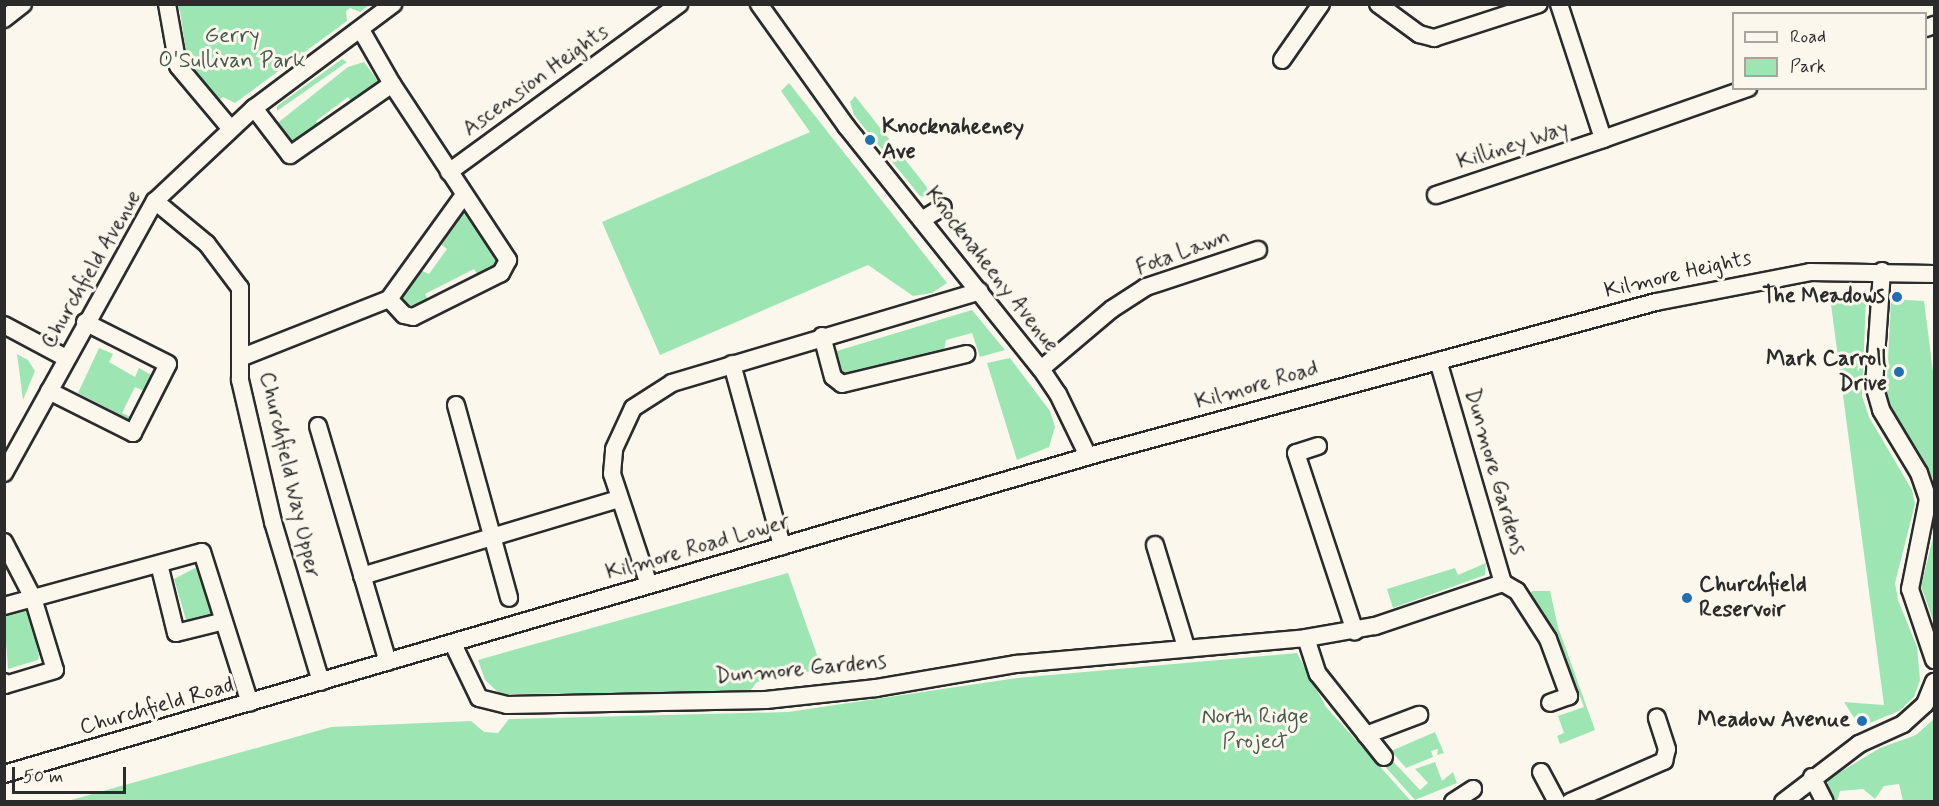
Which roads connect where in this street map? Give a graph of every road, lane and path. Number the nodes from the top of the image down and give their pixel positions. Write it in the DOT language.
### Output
graph roads {
  1 [pos="23,4"];
  2 [pos="167,4"];
  3 [pos="393,4"];
  4 [pos="679,4"];
  5 [pos="759,4"];
  6 [pos="1321,4"];
  7 [pos="1378,4"];
  8 [pos="1539,4"];
  9 [pos="1559,4"];
  10 [pos="4,19"];
  11 [pos="361,30"];
  12 [pos="1282,60"];
  13 [pos="392,84"];
  14 [pos="1742,90"];
  15 [pos="254,108"];
  16 [pos="230,128"];
  17 [pos="1603,139"];
  18 [pos="449,172"];
  19 [pos="464,195"];
  20 [pos="1436,195"];
  21 [pos="155,201"];
  22 [pos="944,207"];
  23 [pos="923,219"];
  24 [pos="1258,250"];
  25 [pos="1882,271"];
  26 [pos="1935,274"];
  27 [pos="980,291"];
  28 [pos="389,299"];
  29 [pos="85,322"];
  30 [pos="4,325"];
  31 [pos="822,336"];
  32 [pos="966,354"];
  33 [pos="66,358"];
  34 [pos="240,358"];
  35 [pos="1438,361"];
  36 [pos="732,364"];
  37 [pos="1041,369"];
  38 [pos="49,391"];
  39 [pos="456,405"];
  40 [pos="318,426"];
  41 [pos="1317,446"];
  42 [pos="1088,456"];
  43 [pos="4,473"];
  44 [pos="618,499"];
  45 [pos="493,537"];
  46 [pos="4,542"];
  47 [pos="1155,545"];
  48 [pos="782,546"];
  49 [pos="159,564"];
  50 [pos="362,576"];
  51 [pos="1503,583"];
  52 [pos="649,585"];
  53 [pos="33,598"];
  54 [pos="509,598"];
  55 [pos="4,606"];
  56 [pos="224,621"];
  57 [pos="1355,631"];
  58 [pos="1306,638"];
  59 [pos="453,644"];
  60 [pos="1186,648"];
  61 [pos="1935,660"];
  62 [pos="388,662"];
  63 [pos="4,682"];
  64 [pos="321,682"];
  65 [pos="1935,682"];
  66 [pos="250,703"];
  67 [pos="1550,703"];
  68 [pos="1419,715"];
  69 [pos="1657,718"];
  70 [pos="1366,735"];
  71 [pos="1384,757"];
  72 [pos="1541,772"];
  73 [pos="4,774"];
  74 [pos="1812,777"];
  75 [pos="1473,789"];
  76 [pos="1602,796"];
  77 [pos="1453,801"];
  78 [pos="1557,801"];
  79 [pos="1570,801"];
  80 [pos="1783,801"];
  81 [pos="1825,801"];
  1 -- 10 [label="street"];
  2 -- 16 [label="street"];
  3 -- 11 [label="street, Churchfield Avenue"];
  4 -- 18 [label="street, Ascension Heights"];
  5 -- 23 [label="street, Knocknaheeny Avenue"];
  6 -- 12 [label="street"];
  7 -- 8 [label="street"];
  9 -- 17 [label="street"];
  11 -- 13 [label="street"];
  11 -- 15 [label="street, Churchfield Avenue"];
  13 -- 15 [label="street"];
  13 -- 18 [label="street"];
  14 -- 17 [label="street, Killiney Way"];
  15 -- 16 [label="street, Churchfield Avenue"];
  16 -- 21 [label="street, Churchfield Avenue"];
  17 -- 20 [label="street, Killiney Way"];
  18 -- 19 [label="street"];
  19 -- 28 [label="street"];
  19 -- 28 [label="street"];
  21 -- 29 [label="street, Churchfield Avenue"];
  21 -- 34 [label="street, Churchfield Way Upper"];
  22 -- 23 [label="street"];
  23 -- 27 [label="street, Knocknaheeny Avenue"];
  24 -- 37 [label="street, Fota Lawn"];
  25 -- 26 [label="street, Kilmore Heights"];
  25 -- 35 [label="street, Kilmore Heights"];
  25 -- 61 [label="street"];
  27 -- 31 [label="street"];
  27 -- 37 [label="street, Knocknaheeny Avenue"];
  28 -- 34 [label="street"];
  29 -- 33 [label="street, Churchfield Avenue"];
  29 -- 38 [label="street"];
  30 -- 33 [label="street"];
  31 -- 32 [label="street"];
  31 -- 36 [label="street"];
  33 -- 38 [label="street, Churchfield Avenue"];
  34 -- 64 [label="street, Churchfield Way Upper"];
  35 -- 42 [label="street, Kilmore Road"];
  35 -- 51 [label="street, Dunmore Gardens"];
  36 -- 44 [label="street"];
  36 -- 48 [label="street"];
  37 -- 42 [label="street, Knocknaheeny Avenue"];
  38 -- 43 [label="street, Churchfield Avenue"];
  39 -- 45 [label="street"];
  40 -- 50 [label="street"];
  41 -- 57 [label="street"];
  42 -- 48 [label="street, Kilmore Road Lower"];
  44 -- 45 [label="street"];
  44 -- 52 [label="street"];
  45 -- 50 [label="street"];
  45 -- 54 [label="street"];
  46 -- 53 [label="street"];
  47 -- 60 [label="street"];
  48 -- 52 [label="street, Kilmore Road Lower"];
  49 -- 53 [label="street"];
  49 -- 56 [label="street"];
  49 -- 56 [label="street"];
  50 -- 62 [label="street"];
  51 -- 57 [label="street, Dunmore Gardens"];
  51 -- 67 [label="street"];
  52 -- 59 [label="street, Kilmore Road Lower"];
  53 -- 55 [label="street"];
  53 -- 63 [label="street"];
  56 -- 66 [label="street"];
  57 -- 58 [label="street, Dunmore Gardens"];
  58 -- 60 [label="street, Dunmore Gardens"];
  58 -- 70 [label="street"];
  59 -- 60 [label="street, Dunmore Gardens"];
  59 -- 62 [label="street, Kilmore Road Lower"];
  62 -- 64 [label="street, Kilmore Road Lower"];
  64 -- 66 [label="street, Churchfield Road"];
  65 -- 74 [label="street"];
  66 -- 73 [label="street, Churchfield Road"];
  68 -- 70 [label="street"];
  69 -- 76 [label="street"];
  70 -- 71 [label="street"];
  72 -- 78 [label="street"];
  74 -- 80 [label="street"];
  74 -- 81 [label="street"];
  75 -- 77 [label="street"];
  76 -- 79 [label="street"];
}
